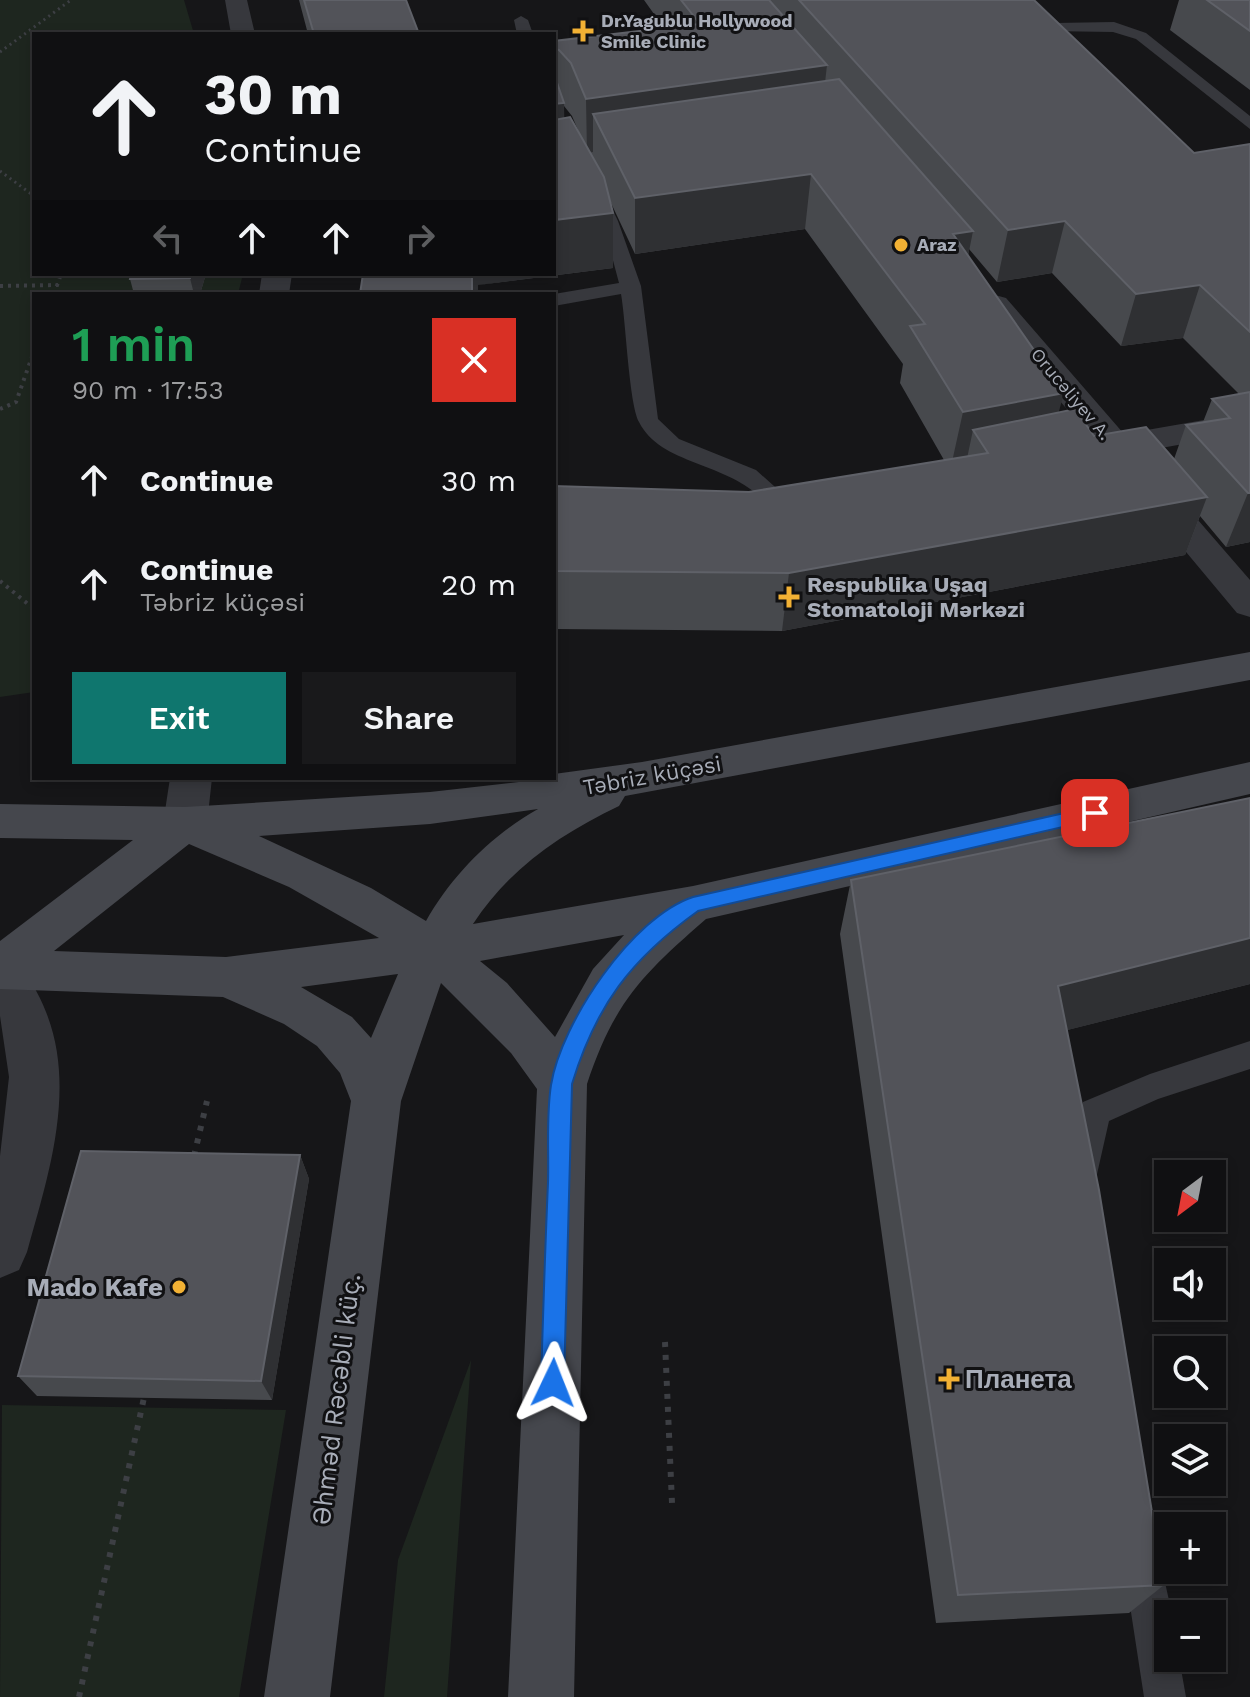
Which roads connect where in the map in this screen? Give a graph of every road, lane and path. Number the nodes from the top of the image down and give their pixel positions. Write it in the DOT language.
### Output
graph roads {
  1 [pos="71,0"];
  2 [pos="236,0"];
  3 [pos="1013,0"];
  4 [pos="243,32"];
  5 [pos="0,52"];
  6 [pos="1250,124"];
  7 [pos="0,171"];
  8 [pos="585,176"];
  9 [pos="32,195"];
  10 [pos="60,276"];
  11 [pos="973,278"];
  12 [pos="58,285"];
  13 [pos="0,286"];
  14 [pos="631,286"];
  15 [pos="55,292"];
  16 [pos="556,300"];
  17 [pos="32,357"];
  18 [pos="0,409"];
  19 [pos="1250,422"];
  20 [pos="1100,449"];
  21 [pos="822,498"];
  22 [pos="778,503"];
  23 [pos="748,507"];
  24 [pos="0,581"];
  25 [pos="1250,604"];
  26 [pos="32,607"];
  27 [pos="1250,666"];
  28 [pos="642,778"];
  29 [pos="1250,778"];
  30 [pos="191,780"];
  31 [pos="0,821"];
  32 [pos="185,824"];
  33 [pos="693,904"];
  34 [pos="434,950"];
  35 [pos="0,970"];
  36 [pos="226,977"];
  37 [pos="1250,1055"];
  38 [pos="562,1084"];
  39 [pos="207,1101"];
  40 [pos="376,1101"];
  41 [pos="191,1172"];
  42 [pos="1089,1211"];
  43 [pos="0,1252"];
  44 [pos="665,1342"];
  45 [pos="148,1380"];
  46 [pos="672,1503"];
  47 [pos="1138,1525"];
  48 [pos="79,1697"];
  49 [pos="297,1697"];
  50 [pos="541,1697"];
  51 [pos="1165,1697"];
  1 -- 5 [label="path"];
  2 -- 4 [label="street"];
  3 -- 6 [label="lane"];
  7 -- 9 [label="path"];
  8 -- 14 [label="lane"];
  10 -- 12 [label="path"];
  11 -- 20 [label="street, Orucəliyev A."];
  12 -- 13 [label="path"];
  12 -- 15 [label="path"];
  14 -- 16 [label="lane"];
  14 -- 22 [label="lane"];
  17 -- 18 [label="path"];
  19 -- 20 [label="street"];
  20 -- 25 [label="street, Orucəliyev A."];
  21 -- 22 [label="lane"];
  22 -- 23 [label="lane"];
  24 -- 26 [label="path"];
  27 -- 28 [label="main road, Təbriz küçəsi"];
  28 -- 32 [label="main road, Təbriz küçəsi"];
  28 -- 34 [label="main road, Əhməd Rəcəbli küç."];
  29 -- 33 [label="main road"];
  30 -- 32 [label="street"];
  31 -- 32 [label="main road, Təbriz küçəsi"];
  32 -- 34 [label="main road"];
  32 -- 35 [label="main road"];
  33 -- 34 [label="main road"];
  33 -- 38 [label="main road"];
  34 -- 36 [label="main road"];
  34 -- 38 [label="main road"];
  34 -- 40 [label="main road, Əhməd Rəcəbli küç."];
  35 -- 36 [label="main road"];
  35 -- 43 [label="street"];
  36 -- 40 [label="main road"];
  37 -- 42 [label="lane"];
  38 -- 50 [label="main road"];
  39 -- 41 [label="path"];
  40 -- 49 [label="main road, Əhməd Rəcəbli küç."];
  44 -- 46 [label="path"];
  45 -- 48 [label="path"];
  47 -- 51 [label="lane"];
}
